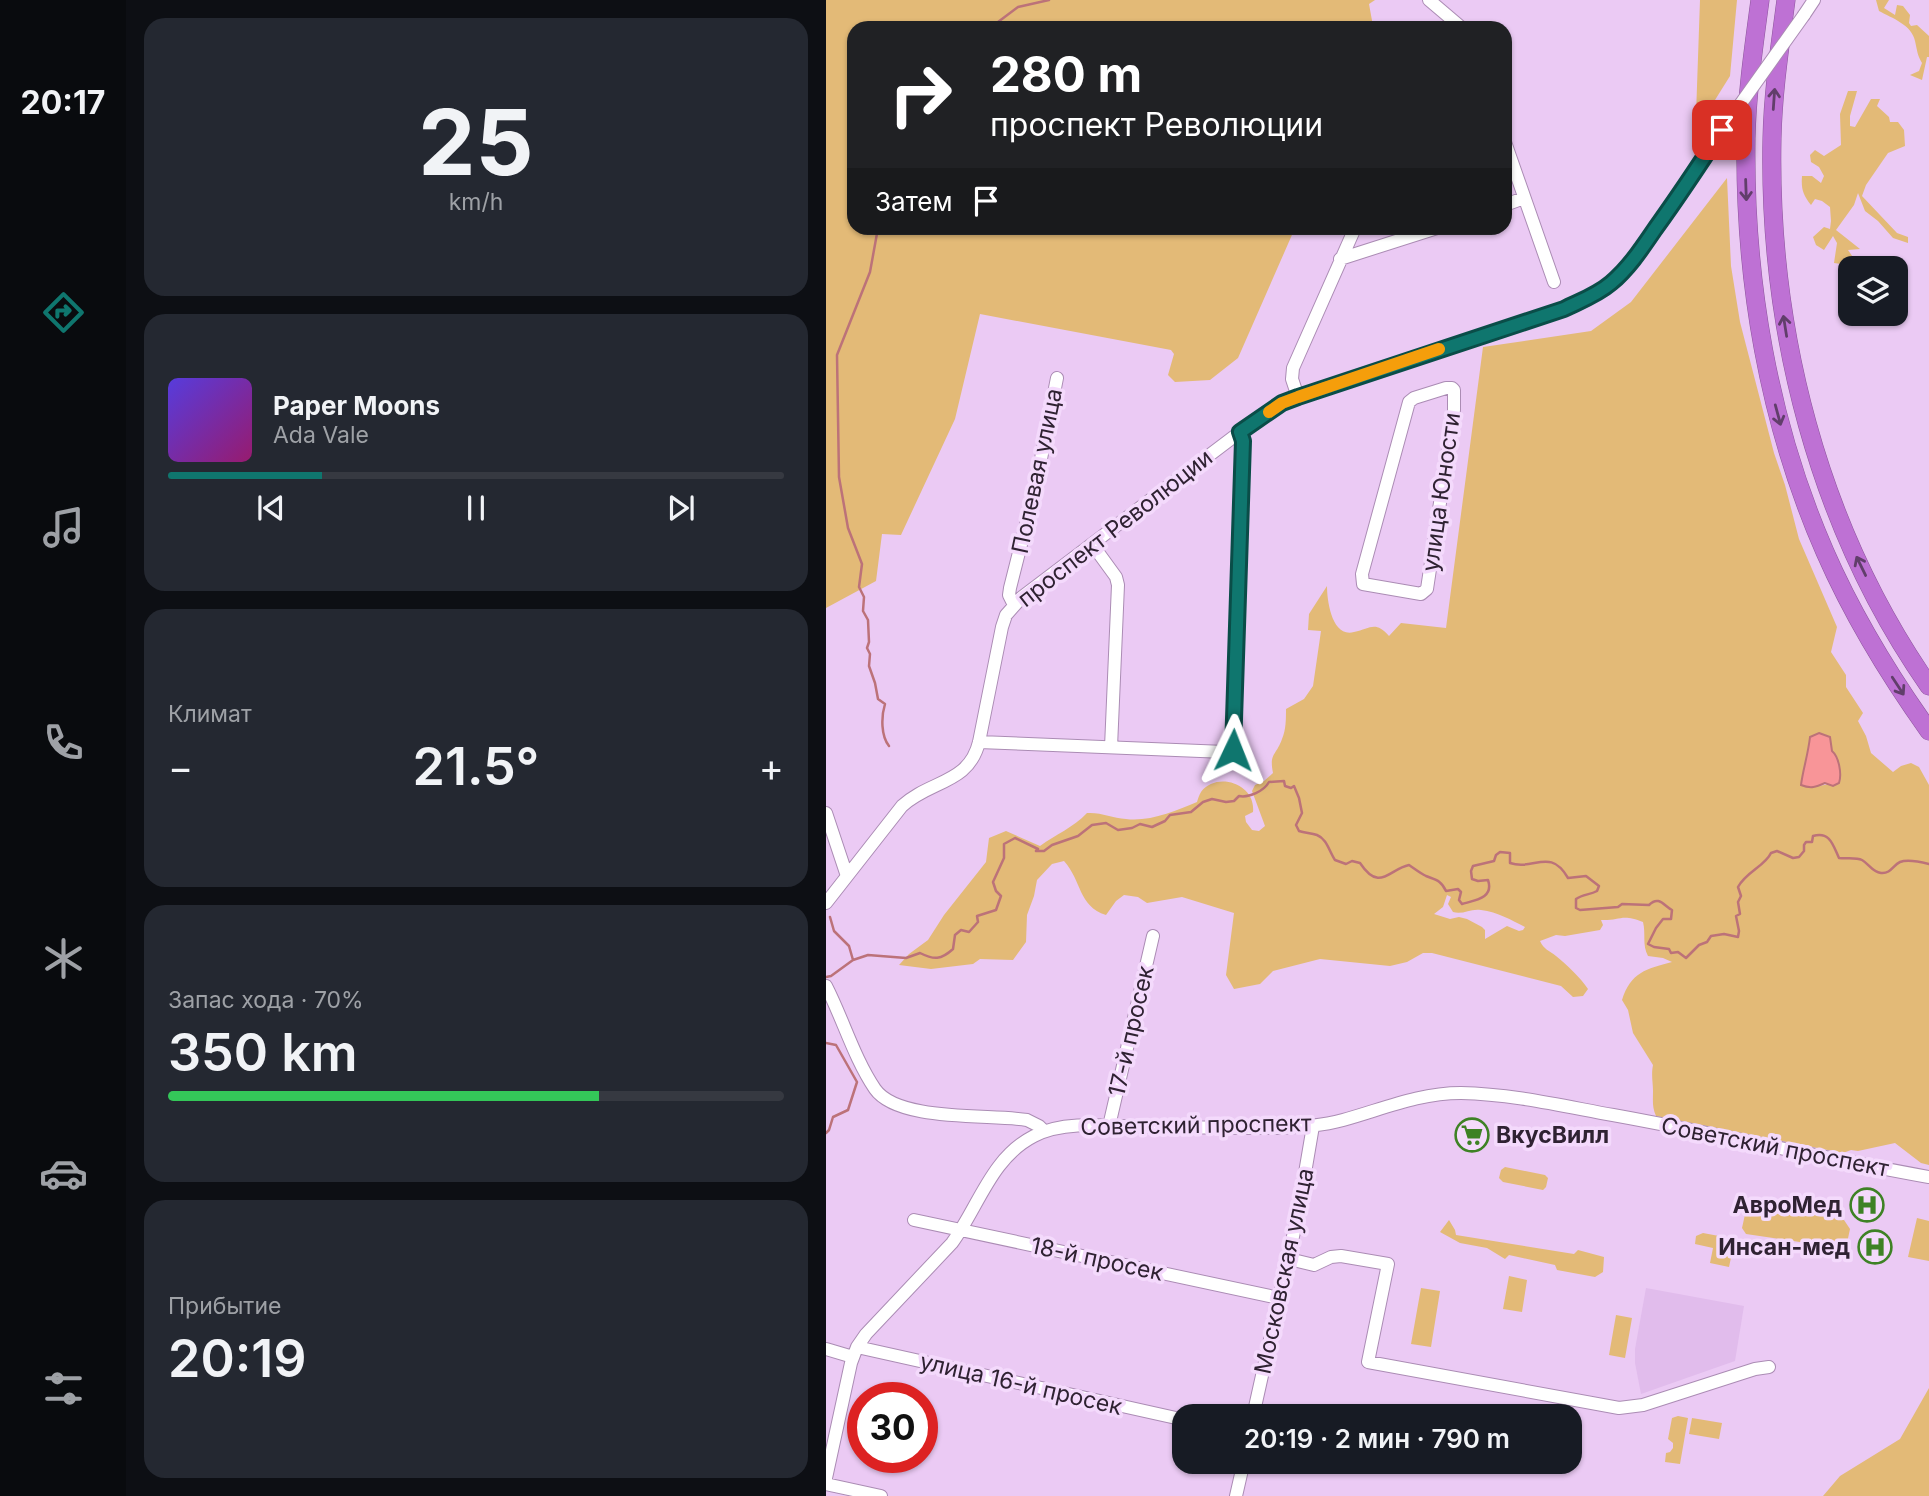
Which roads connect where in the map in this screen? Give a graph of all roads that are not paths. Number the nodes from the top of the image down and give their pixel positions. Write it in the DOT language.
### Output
graph roads {
  1 [pos="1429,0"];
  2 [pos="1760,0"];
  3 [pos="1786,0"];
  4 [pos="1814,0"];
  5 [pos="1454,21"];
  6 [pos="1512,163"];
  7 [pos="1524,198"];
  8 [pos="1512,202"];
  9 [pos="1352,235"];
  10 [pos="1415,235"];
  11 [pos="1340,259"];
  12 [pos="1555,282"];
  13 [pos="1058,378"];
  14 [pos="1298,397"];
  15 [pos="1240,432"];
  16 [pos="1372,539"];
  17 [pos="1092,544"];
  18 [pos="1014,605"];
  19 [pos="1929,686"];
  20 [pos="1929,731"];
  21 [pos="979,742"];
  22 [pos="1111,747"];
  23 [pos="826,813"];
  24 [pos="847,876"];
  25 [pos="826,903"];
  26 [pos="1153,936"];
  27 [pos="826,986"];
  28 [pos="1109,1126"];
  29 [pos="1313,1126"];
  30 [pos="1044,1132"];
  31 [pos="1929,1177"];
  32 [pos="914,1220"];
  33 [pos="961,1230"];
  34 [pos="1289,1259"];
  35 [pos="1279,1298"];
  36 [pos="826,1349"];
  37 [pos="855,1352"];
  38 [pos="1769,1367"];
  39 [pos="1257,1404"];
  40 [pos="1172,1417"];
  41 [pos="1241,1474"];
  42 [pos="826,1478"];
  43 [pos="826,1484"];
  44 [pos="881,1496"];
  45 [pos="1236,1496"];
  1 -- 5 [label="street"];
  2 -- 20 [label="highway, one-way"];
  19 -- 3 [label="highway, one-way"];
  4 -- 14 [label="street, проспект Революции, bridge"];
  6 -- 7 [label="street"];
  7 -- 8 [label="street"];
  7 -- 12 [label="street"];
  9 -- 11 [label="street"];
  10 -- 11 [label="street"];
  11 -- 14 [label="street"];
  13 -- 18 [label="street, Полевая улица"];
  14 -- 15 [label="street, проспект Революции"];
  15 -- 17 [label="street, проспект Революции"];
  15 -- 22 [label="street"];
  16 -- 16 [label="street, улица Юности"];
  17 -- 18 [label="street, проспект Революции"];
  17 -- 22 [label="street"];
  18 -- 21 [label="street, проспект Революции"];
  21 -- 22 [label="street"];
  21 -- 24 [label="street, проспект Революции"];
  23 -- 24 [label="street"];
  24 -- 25 [label="street, проспект Революции"];
  26 -- 28 [label="street, 17-й просек"];
  27 -- 30 [label="street"];
  28 -- 29 [label="street, Советский проспект"];
  28 -- 30 [label="street, Советский проспект"];
  29 -- 31 [label="street, Советский проспект"];
  29 -- 34 [label="street, Московская улица"];
  30 -- 33 [label="street, Советский проспект"];
  32 -- 33 [label="street, 18-й просек"];
  33 -- 35 [label="street, 18-й просек"];
  33 -- 37 [label="street, Советский проспект"];
  34 -- 35 [label="street, Московская улица"];
  34 -- 38 [label="street"];
  35 -- 39 [label="street, Московская улица"];
  36 -- 37 [label="street, улица 16-й просек"];
  37 -- 40 [label="street, улица 16-й просек"];
  37 -- 42 [label="street, Советский проспект"];
  41 -- 45 [label="street"];
  43 -- 44 [label="street"];
}
